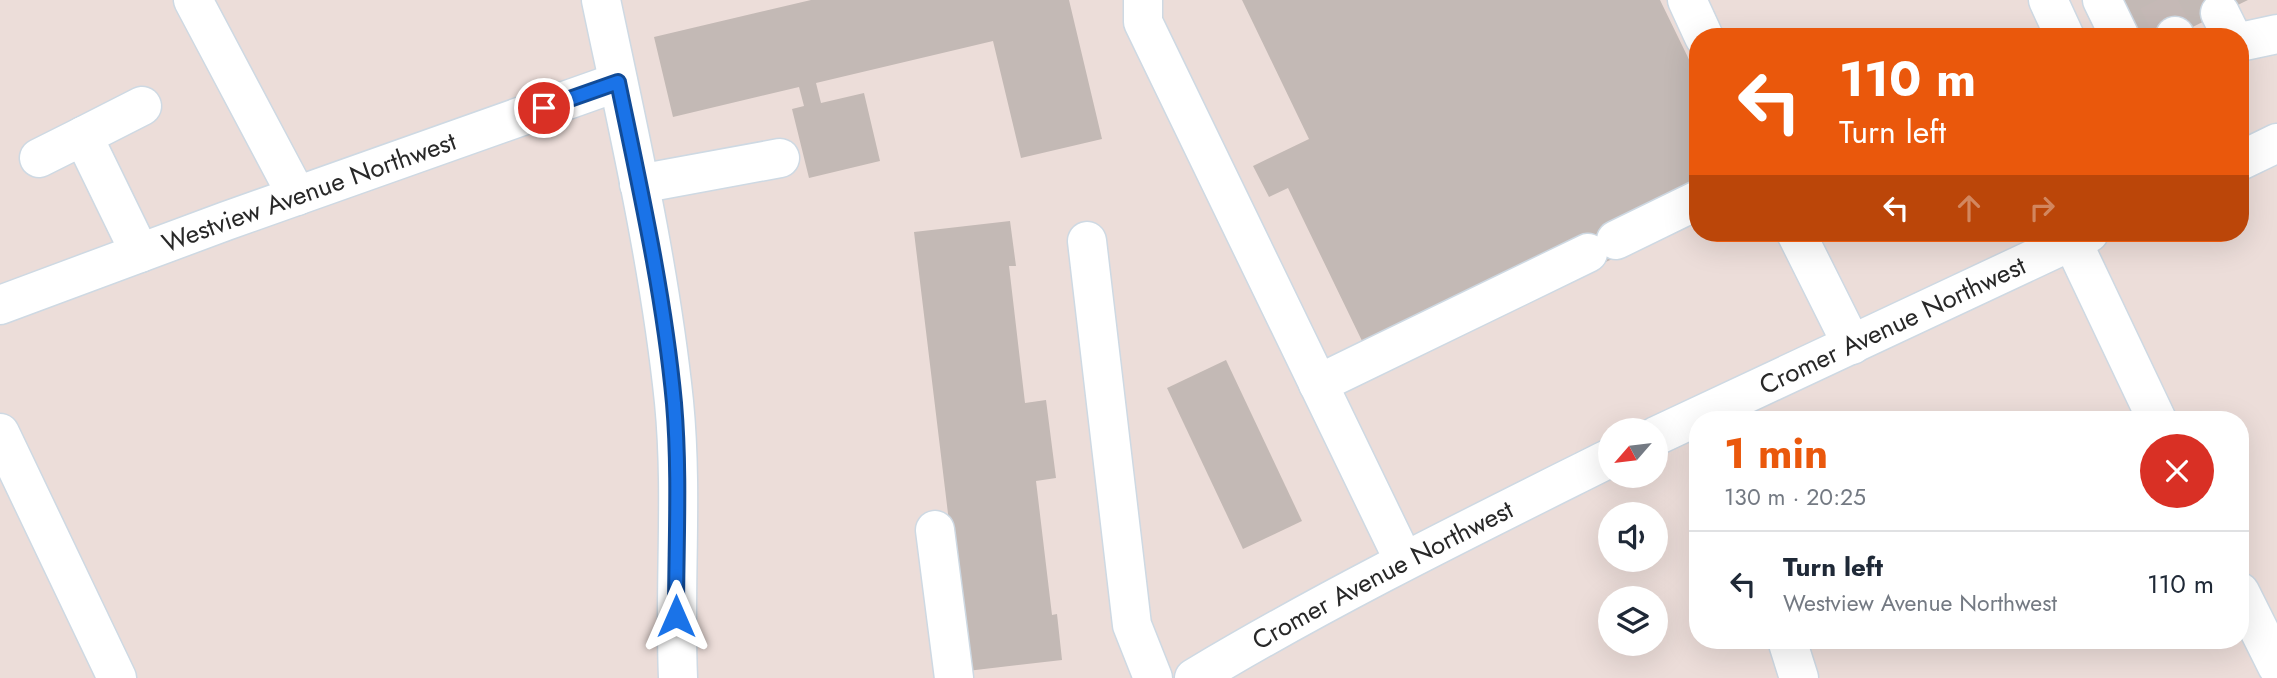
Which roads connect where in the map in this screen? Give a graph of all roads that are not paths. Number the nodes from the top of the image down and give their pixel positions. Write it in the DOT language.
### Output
graph roads {
  1 [pos="193,0"];
  2 [pos="601,0"];
  3 [pos="1143,0"];
  4 [pos="1687,0"];
  5 [pos="2048,0"];
  6 [pos="2102,0"];
  7 [pos="1700,28"];
  8 [pos="2061,28"];
  9 [pos="2116,28"];
  10 [pos="2249,32"];
  11 [pos="2277,34"];
  12 [pos="618,82"];
  13 [pos="142,106"];
  14 [pos="83,136"];
  15 [pos="2277,143"];
  16 [pos="2249,157"];
  17 [pos="39,158"];
  18 [pos="780,158"];
  19 [pos="639,184"];
  20 [pos="297,196"];
  21 [pos="1689,204"];
  22 [pos="1087,241"];
  23 [pos="1800,242"];
  24 [pos="2070,242"];
  25 [pos="2083,242"];
  26 [pos="140,253"];
  27 [pos="0,305"];
  28 [pos="1852,345"];
  29 [pos="1318,384"];
  30 [pos="1757,406"];
  31 [pos="1740,411"];
  32 [pos="2153,411"];
  33 [pos="1689,426"];
  34 [pos="1668,432"];
  35 [pos="0,433"];
  36 [pos="1598,464"];
  37 [pos="935,530"];
  38 [pos="1404,561"];
  39 [pos="2249,610"];
  40 [pos="1790,649"];
  41 [pos="2277,666"];
  42 [pos="117,678"];
  43 [pos="678,678"];
  44 [pos="954,678"];
  45 [pos="1153,678"];
  46 [pos="1195,678"];
  47 [pos="1800,678"];
  1 -- 20 [label="street"];
  2 -- 12 [label="street"];
  3 -- 29 [label="street"];
  4 -- 7 [label="street"];
  5 -- 8 [label="street"];
  6 -- 9 [label="street"];
  10 -- 11 [label="street"];
  12 -- 19 [label="street"];
  12 -- 20 [label="street, Westview Avenue Northwest"];
  13 -- 14 [label="street"];
  14 -- 17 [label="street"];
  14 -- 26 [label="street"];
  15 -- 16 [label="street"];
  18 -- 19 [label="street"];
  19 -- 43 [label="street"];
  20 -- 26 [label="street, Westview Avenue Northwest"];
  21 -- 29 [label="street"];
  22 -- 45 [label="street"];
  23 -- 28 [label="street"];
  24 -- 28 [label="street, Cromer Avenue Northwest"];
  25 -- 32 [label="street"];
  26 -- 27 [label="street, Westview Avenue Northwest"];
  28 -- 30 [label="street, Cromer Avenue Northwest"];
  29 -- 38 [label="street"];
  30 -- 31 [label="street, Cromer Avenue Northwest"];
  33 -- 34 [label="street, Cromer Avenue Northwest"];
  35 -- 42 [label="street"];
  36 -- 38 [label="street, Cromer Avenue Northwest"];
  37 -- 44 [label="street"];
  38 -- 46 [label="street, Cromer Avenue Northwest"];
  39 -- 41 [label="street"];
  40 -- 47 [label="street"];
}
